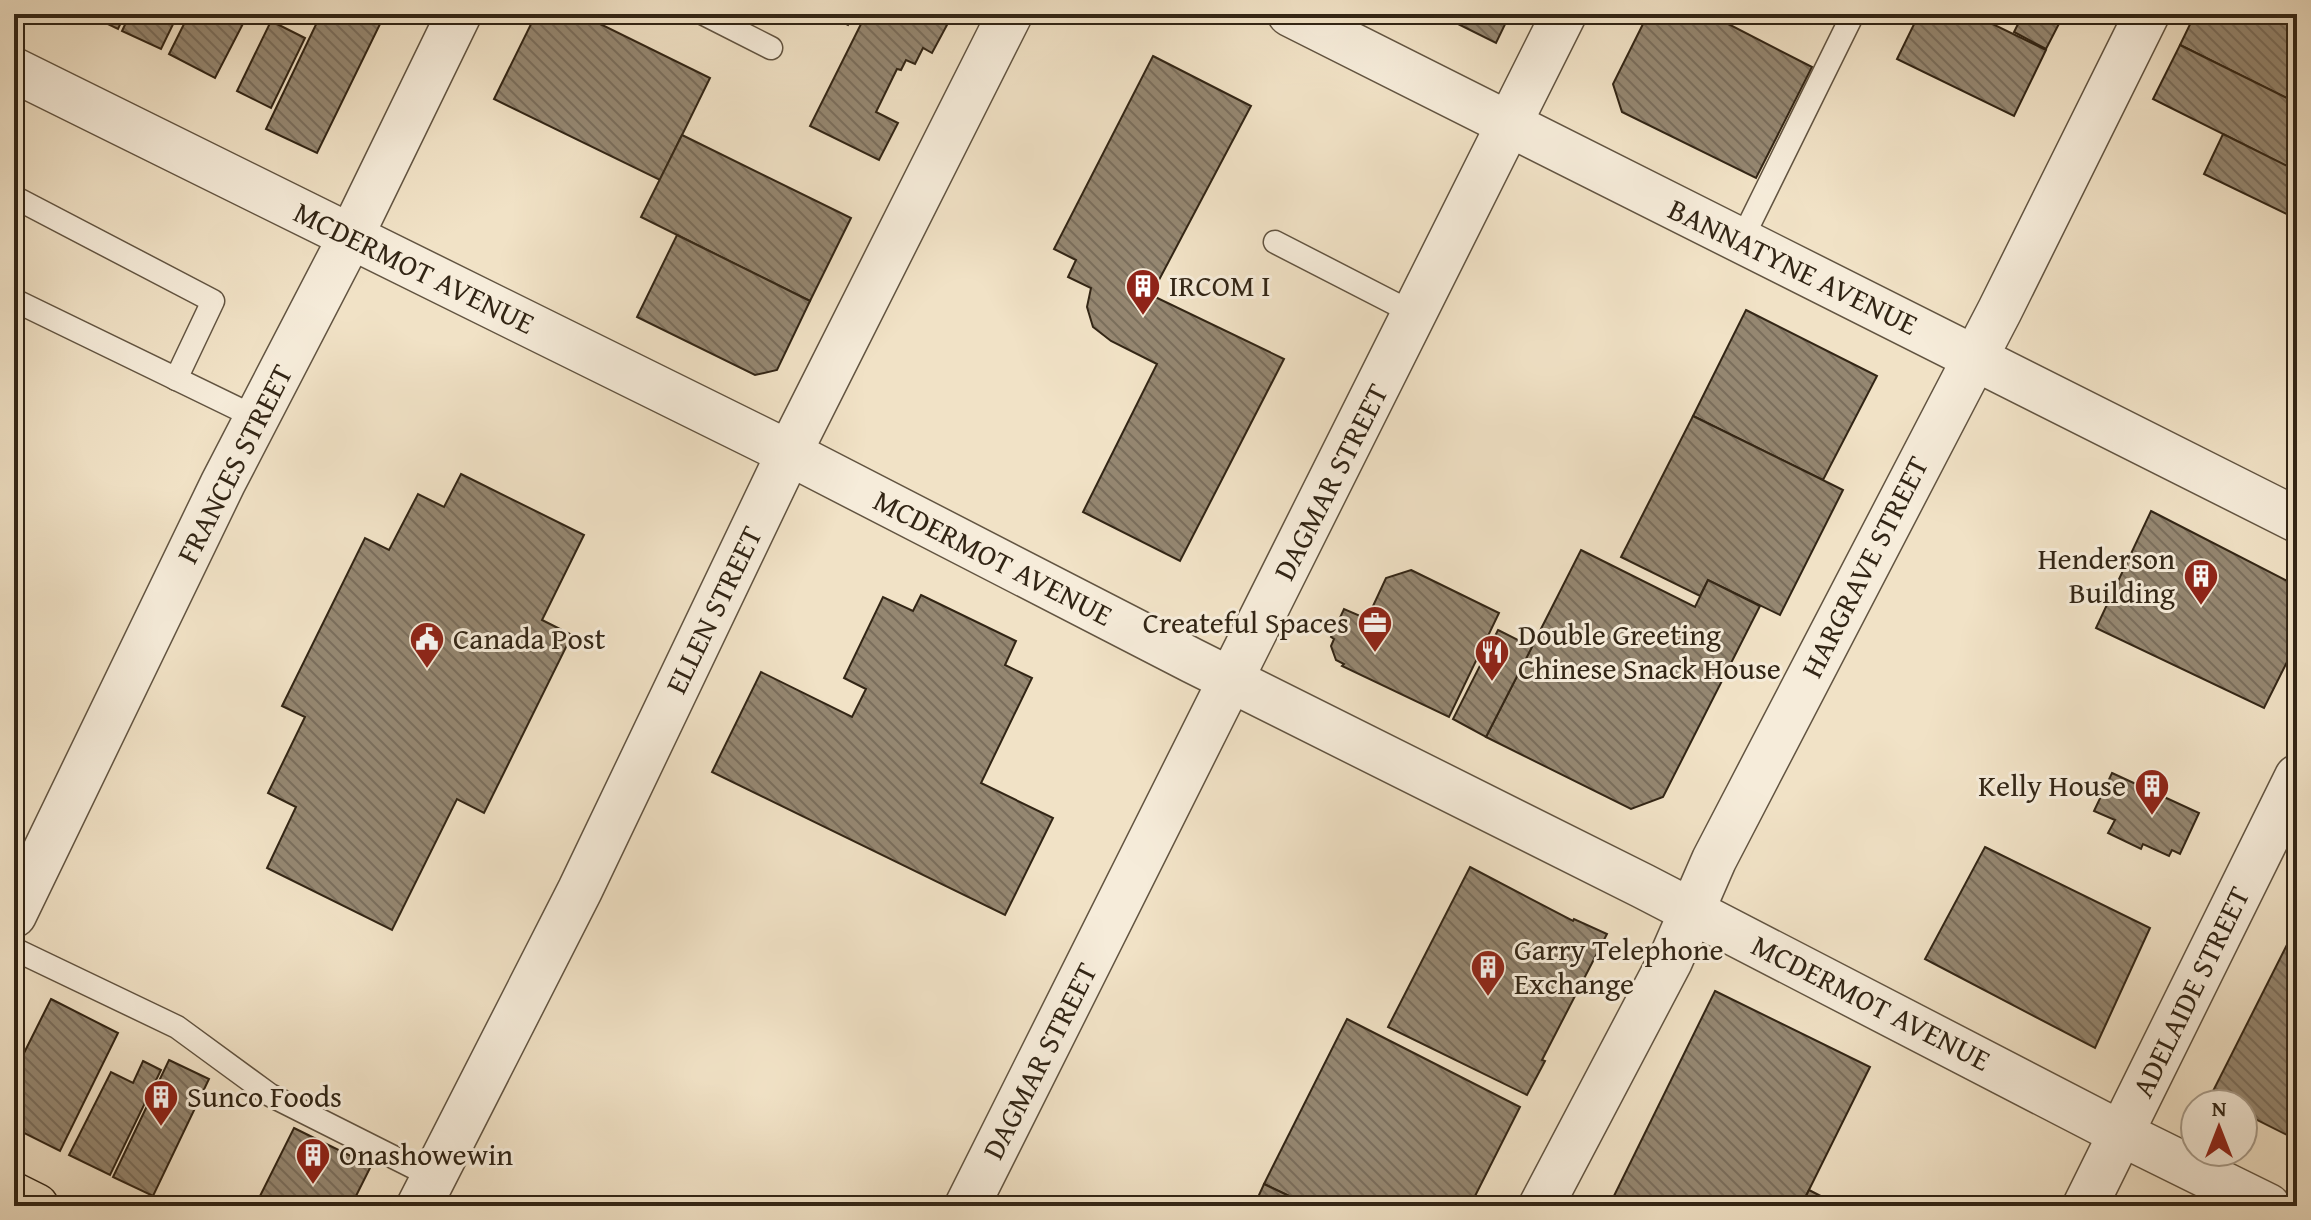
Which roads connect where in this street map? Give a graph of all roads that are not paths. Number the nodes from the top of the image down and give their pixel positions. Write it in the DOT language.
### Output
graph roads {
  1 [pos="459,14"];
  2 [pos="704,14"];
  3 [pos="1010,14"];
  4 [pos="1290,14"];
  5 [pos="1564,14"];
  6 [pos="1853,14"];
  7 [pos="2147,14"];
  8 [pos="771,48"];
  9 [pos="14,70"];
  10 [pos="1509,125"];
  11 [pos="14,197"];
  12 [pos="351,236"];
  13 [pos="1741,241"];
  14 [pos="1275,242"];
  15 [pos="14,300"];
  16 [pos="1415,314"];
  17 [pos="1975,357"];
  18 [pos="176,379"];
  19 [pos="257,418"];
  20 [pos="789,453"];
  21 [pos="2297,520"];
  22 [pos="1230,680"];
  23 [pos="2297,777"];
  24 [pos="1692,911"];
  25 [pos="14,915"];
  26 [pos="14,949"];
  27 [pos="2122,1134"];
  28 [pos="426,1191"];
  29 [pos="967,1206"];
  30 [pos="1541,1206"];
  31 [pos="2085,1206"];
  32 [pos="2268,1206"];
  1 -- 12 [label="street, FRANCES STREET"];
  2 -- 8 [label="lane"];
  3 -- 20 [label="street, ELLEN STREET"];
  4 -- 10 [label="street, BANNATYNE AVENUE"];
  5 -- 10 [label="street, DAGMAR STREET"];
  6 -- 13 [label="lane"];
  7 -- 17 [label="street, HARGRAVE STREET"];
  9 -- 12 [label="street, MCDERMOT AVENUE"];
  10 -- 13 [label="street, BANNATYNE AVENUE"];
  10 -- 16 [label="street, DAGMAR STREET"];
  11 -- 18 [label="lane"];
  12 -- 19 [label="street, FRANCES STREET"];
  12 -- 20 [label="street, MCDERMOT AVENUE"];
  13 -- 17 [label="street, BANNATYNE AVENUE"];
  14 -- 16 [label="lane"];
  15 -- 18 [label="lane"];
  16 -- 22 [label="street, DAGMAR STREET"];
  17 -- 21 [label="street, BANNATYNE AVENUE"];
  17 -- 24 [label="street, HARGRAVE STREET"];
  18 -- 19 [label="lane"];
  19 -- 25 [label="street, FRANCES STREET"];
  20 -- 22 [label="street, MCDERMOT AVENUE"];
  20 -- 28 [label="street, ELLEN STREET"];
  22 -- 24 [label="street, MCDERMOT AVENUE"];
  22 -- 29 [label="street, DAGMAR STREET"];
  23 -- 27 [label="street, ADELAIDE STREET"];
  24 -- 27 [label="street, MCDERMOT AVENUE"];
  24 -- 30 [label="street, HARGRAVE STREET"];
  26 -- 28 [label="lane"];
  27 -- 31 [label="street, ADELAIDE STREET"];
  27 -- 32 [label="street, MCDERMOT AVENUE"];
}
